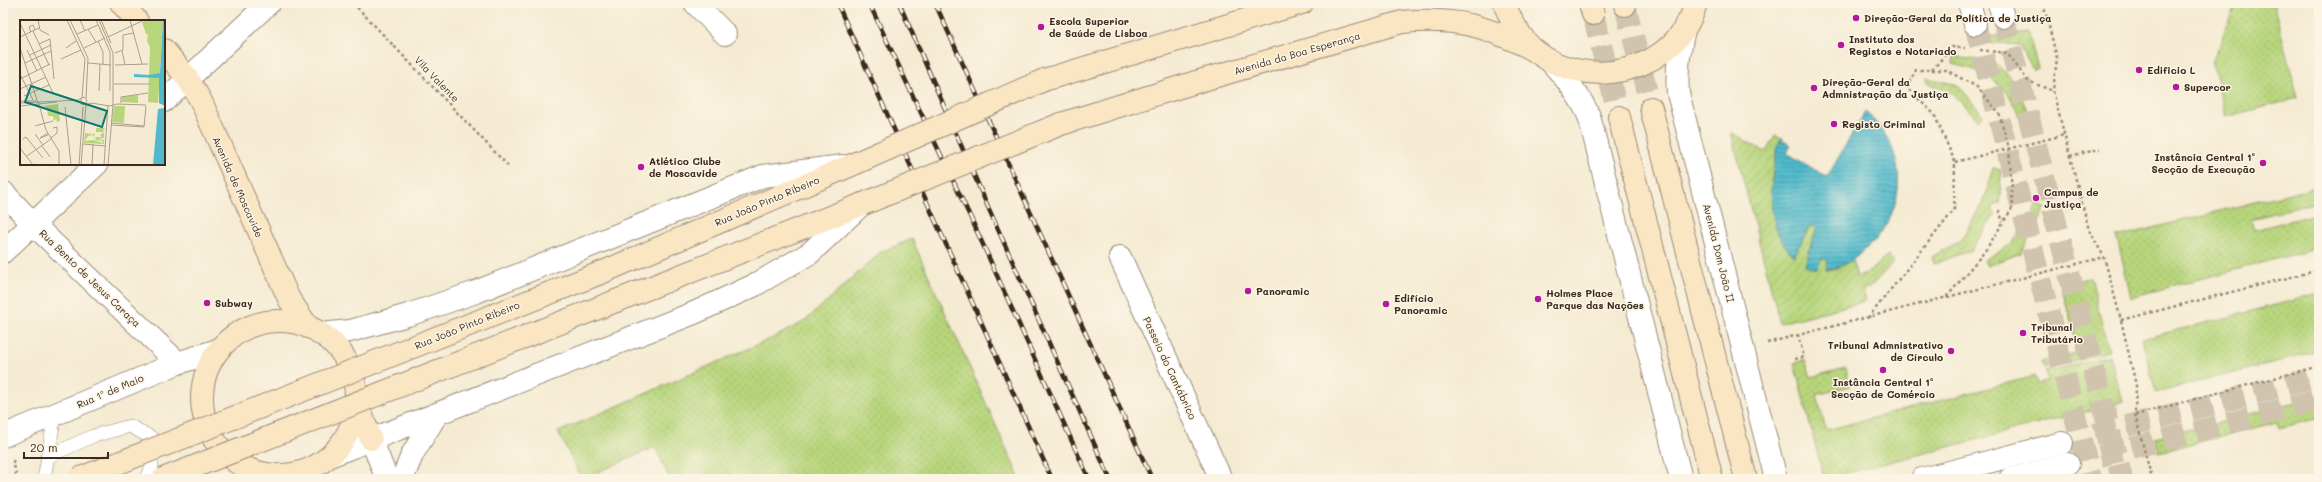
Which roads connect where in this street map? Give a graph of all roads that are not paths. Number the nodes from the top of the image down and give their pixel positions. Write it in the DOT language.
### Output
graph roads {
  1 [pos="121,3"];
  2 [pos="269,3"];
  3 [pos="695,3"];
  4 [pos="1302,3"];
  5 [pos="1504,3"];
  6 [pos="1969,3"];
  7 [pos="1693,10"];
  8 [pos="136,20"];
  9 [pos="1975,24"];
  10 [pos="725,34"];
  11 [pos="165,51"];
  12 [pos="1542,56"];
  13 [pos="188,78"];
  14 [pos="165,100"];
  15 [pos="1651,108"];
  16 [pos="1619,117"];
  17 [pos="854,164"];
  18 [pos="96,165"];
  19 [pos="3,192"];
  20 [pos="863,204"];
  21 [pos="33,224"];
  22 [pos="3,252"];
  23 [pos="1120,258"];
  24 [pos="314,330"];
  25 [pos="218,350"];
  26 [pos="178,363"];
  27 [pos="356,404"];
  28 [pos="438,414"];
  29 [pos="54,415"];
  30 [pos="3,436"];
  31 [pos="371,439"];
  32 [pos="2062,443"];
  33 [pos="224,452"];
  34 [pos="332,454"];
  35 [pos="47,456"];
  36 [pos="2068,464"];
  37 [pos="257,476"];
  38 [pos="152,477"];
  39 [pos="44,479"];
  40 [pos="78,479"];
  41 [pos="387,479"];
  42 [pos="402,479"];
  43 [pos="1221,479"];
  44 [pos="1681,479"];
  45 [pos="1712,479"];
  46 [pos="1746,479"];
  47 [pos="1776,479"];
  48 [pos="1922,479"];
  49 [pos="2010,479"];
  1 -- 8 [label="main road"];
  2 -- 13 [label="street"];
  3 -- 10 [label="street"];
  4 -- 17 [label="main road, Rua João Pinto Ribeiro, bridge"];
  5 -- 12 [label="main road"];
  6 -- 9 [label="street"];
  7 -- 12 [label="main road, Avenida da Boa Esperança"];
  7 -- 47 [label="street, Avenida Dom João II"];
  11 -- 13 [label="main road, Avenida de Moscavide"];
  12 -- 20 [label="main road, Avenida da Boa Esperança, bridge"];
  12 -- 44 [label="street"];
  13 -- 14 [label="street"];
  13 -- 24 [label="main road, Avenida de Moscavide"];
  15 -- 46 [label="main road"];
  16 -- 45 [label="main road"];
  17 -- 24 [label="street, Rua João Pinto Ribeiro"];
  17 -- 40 [label="main road, Rua João Pinto Ribeiro, bridge"];
  18 -- 21 [label="street"];
  19 -- 21 [label="street, Rua Bento de Jesus Caraça"];
  20 -- 28 [label="street"];
  20 -- 38 [label="main road, bridge"];
  21 -- 22 [label="street"];
  21 -- 26 [label="street, Rua Bento de Jesus Caraça"];
  23 -- 43 [label="street, Passeio do Cantábrico"];
  24 -- 25 [label="main road"];
  24 -- 27 [label="main road"];
  25 -- 26 [label="street, Rua 1º de Maio"];
  25 -- 33 [label="main road"];
  26 -- 29 [label="street, Rua 1º de Maio"];
  27 -- 31 [label="main road"];
  27 -- 34 [label="main road"];
  28 -- 31 [label="street"];
  28 -- 42 [label="street"];
  29 -- 30 [label="street, Rua 1º de Maio"];
  29 -- 35 [label="lane"];
  31 -- 34 [label="street"];
  31 -- 41 [label="street"];
  32 -- 48 [label="street"];
  33 -- 37 [label="main road"];
  33 -- 38 [label="lane"];
  34 -- 37 [label="main road"];
  35 -- 38 [label="lane"];
  35 -- 39 [label="lane"];
  36 -- 49 [label="street"];
}
